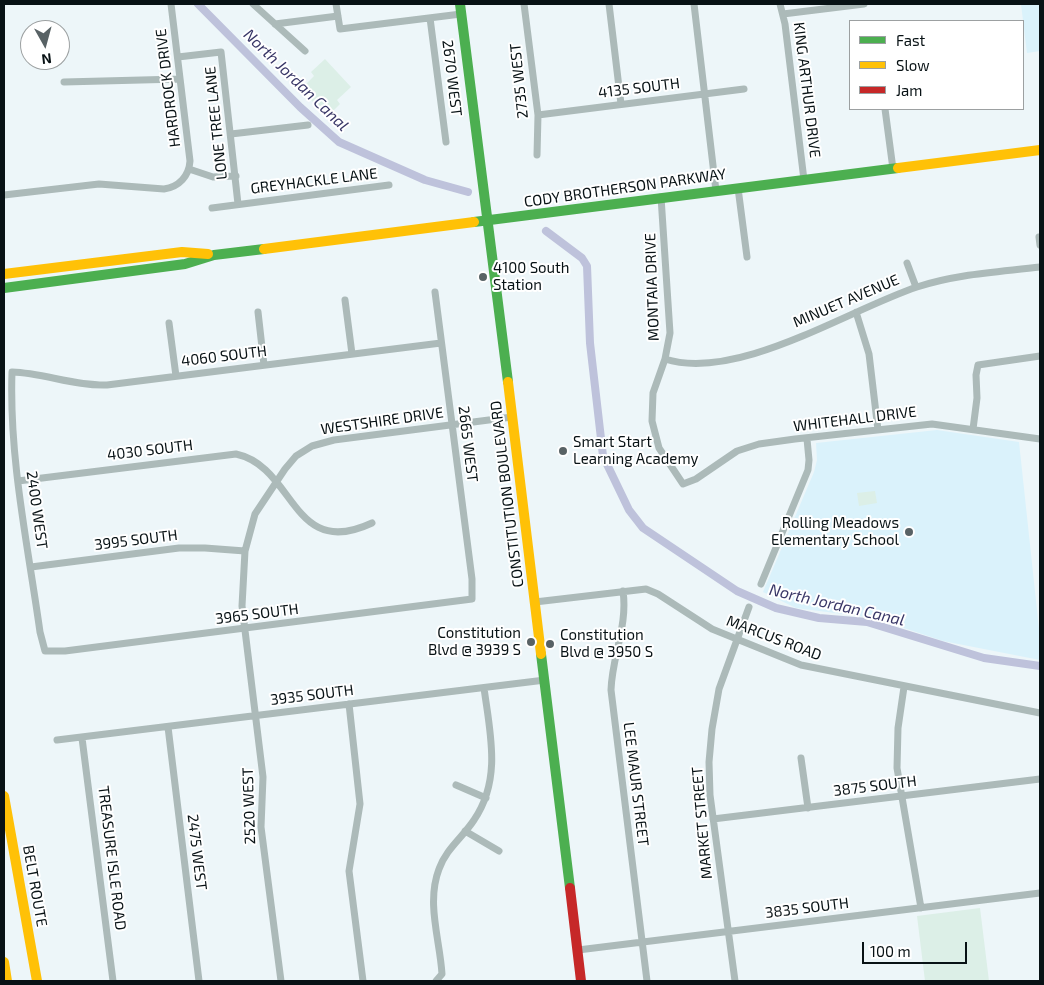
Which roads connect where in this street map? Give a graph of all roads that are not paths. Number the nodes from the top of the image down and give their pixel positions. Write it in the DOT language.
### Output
graph roads {
  1 [pos="171,4"];
  2 [pos="253,4"];
  3 [pos="336,4"];
  4 [pos="524,4"];
  5 [pos="609,4"];
  6 [pos="694,4"];
  7 [pos="780,4"];
  8 [pos="864,4"];
  9 [pos="460,9"];
  10 [pos="783,14"];
  11 [pos="338,16"];
  12 [pos="430,18"];
  13 [pos="275,24"];
  14 [pos="305,51"];
  15 [pos="178,57"];
  16 [pos="180,79"];
  17 [pos="64,82"];
  18 [pos="744,89"];
  19 [pos="705,94"];
  20 [pos="621,104"];
  21 [pos="885,110"];
  22 [pos="538,115"];
  23 [pos="308,125"];
  24 [pos="231,134"];
  25 [pos="446,142"];
  26 [pos="1040,150"];
  27 [pos="537,155"];
  28 [pos="893,168"];
  29 [pos="189,169"];
  30 [pos="236,176"];
  31 [pos="804,180"];
  32 [pos="389,186"];
  33 [pos="738,188"];
  34 [pos="716,190"];
  35 [pos="4,195"];
  36 [pos="661,197"];
  37 [pos="238,204"];
  38 [pos="212,208"];
  39 [pos="489,221"];
  40 [pos="214,255"];
  41 [pos="747,257"];
  42 [pos="907,263"];
  43 [pos="1040,267"];
  44 [pos="4,274"];
  45 [pos="916,287"];
  46 [pos="4,288"];
  47 [pos="435,292"];
  48 [pos="345,300"];
  49 [pos="258,312"];
  50 [pos="856,312"];
  51 [pos="169,323"];
  52 [pos="442,343"];
  53 [pos="352,354"];
  54 [pos="1040,356"];
  55 [pos="665,359"];
  56 [pos="264,365"];
  57 [pos="12,372"];
  58 [pos="176,376"];
  59 [pos="512,417"];
  60 [pos="452,425"];
  61 [pos="973,429"];
  62 [pos="878,430"];
  63 [pos="808,439"];
  64 [pos="1040,439"];
  65 [pos="18,481"];
  66 [pos="275,482"];
  67 [pos="684,484"];
  68 [pos="372,523"];
  69 [pos="245,551"];
  70 [pos="31,567"];
  71 [pos="761,584"];
  72 [pos="623,591"];
  73 [pos="472,599"];
  74 [pos="535,602"];
  75 [pos="749,607"];
  76 [pos="244,629"];
  77 [pos="737,639"];
  78 [pos="45,651"];
  79 [pos="545,680"];
  80 [pos="904,687"];
  81 [pos="484,688"];
  82 [pos="348,704"];
  83 [pos="1040,713"];
  84 [pos="255,716"];
  85 [pos="168,727"];
  86 [pos="82,738"];
  87 [pos="57,740"];
  88 [pos="801,758"];
  89 [pos="1040,779"];
  90 [pos="456,784"];
  91 [pos="4,796"];
  92 [pos="900,796"];
  93 [pos="486,798"];
  94 [pos="808,808"];
  95 [pos="713,820"];
  96 [pos="465,831"];
  97 [pos="499,851"];
  98 [pos="1040,893"];
  99 [pos="921,908"];
  100 [pos="727,932"];
  101 [pos="642,942"];
  102 [pos="578,950"];
  103 [pos="4,962"];
  104 [pos="438,980"];
  105 [pos="7,981"];
  106 [pos="37,981"];
  107 [pos="113,981"];
  108 [pos="199,981"];
  109 [pos="281,981"];
  110 [pos="363,981"];
  111 [pos="581,981"];
  112 [pos="647,981"];
  113 [pos="735,981"];
  1 -- 15 [label="street, HARDROCK DRIVE"];
  2 -- 13 [label="street"];
  3 -- 11 [label="street"];
  4 -- 22 [label="street, 2735 WEST"];
  5 -- 20 [label="street"];
  6 -- 19 [label="street"];
  7 -- 10 [label="street, KING ARTHUR DRIVE"];
  8 -- 10 [label="street"];
  9 -- 12 [label="street"];
  9 -- 39 [label="main road, CONSTITUTION BOULEVARD"];
  10 -- 31 [label="street, KING ARTHUR DRIVE"];
  11 -- 12 [label="street"];
  11 -- 13 [label="street"];
  12 -- 25 [label="street, 2670 WEST"];
  13 -- 14 [label="street"];
  15 -- 16 [label="street, HARDROCK DRIVE"];
  15 -- 24 [label="street, LONE TREE LANE"];
  16 -- 17 [label="street"];
  16 -- 29 [label="street, HARDROCK DRIVE"];
  18 -- 19 [label="street, 4135 SOUTH"];
  19 -- 20 [label="street, 4135 SOUTH"];
  19 -- 34 [label="street"];
  20 -- 22 [label="street, 4135 SOUTH"];
  21 -- 28 [label="street"];
  22 -- 27 [label="street, 2735 WEST"];
  23 -- 24 [label="street"];
  24 -- 30 [label="street, LONE TREE LANE"];
  26 -- 28 [label="main road, CODY BROTHERSON PARKWAY"];
  28 -- 31 [label="main road, CODY BROTHERSON PARKWAY"];
  29 -- 30 [label="street"];
  29 -- 35 [label="street"];
  30 -- 37 [label="street, LONE TREE LANE"];
  31 -- 33 [label="main road, CODY BROTHERSON PARKWAY"];
  32 -- 37 [label="street, GREYHACKLE LANE"];
  33 -- 34 [label="main road, CODY BROTHERSON PARKWAY"];
  33 -- 41 [label="street"];
  34 -- 36 [label="main road, CODY BROTHERSON PARKWAY"];
  36 -- 39 [label="main road, CODY BROTHERSON PARKWAY"];
  36 -- 55 [label="street, MONTAIA DRIVE"];
  37 -- 38 [label="street, GREYHACKLE LANE"];
  39 -- 40 [label="main road, CODY BROTHERSON PARKWAY"];
  39 -- 59 [label="main road, CONSTITUTION BOULEVARD"];
  40 -- 44 [label="main road, CODY BROTHERSON PARKWAY"];
  40 -- 46 [label="main road, CODY BROTHERSON PARKWAY"];
  42 -- 45 [label="street"];
  43 -- 45 [label="street, MINUET AVENUE"];
  45 -- 50 [label="street, MINUET AVENUE"];
  47 -- 52 [label="street, 2665 WEST"];
  48 -- 53 [label="street"];
  49 -- 56 [label="street"];
  50 -- 55 [label="street, MINUET AVENUE"];
  50 -- 62 [label="street"];
  51 -- 58 [label="street"];
  52 -- 53 [label="street, 4060 SOUTH"];
  52 -- 60 [label="street, 2665 WEST"];
  53 -- 56 [label="street, 4060 SOUTH"];
  54 -- 61 [label="street"];
  55 -- 67 [label="street, MONTAIA DRIVE"];
  56 -- 58 [label="street, 4060 SOUTH"];
  57 -- 58 [label="street, 4060 SOUTH"];
  57 -- 65 [label="street, 2400 WEST"];
  59 -- 60 [label="street, WESTSHIRE DRIVE"];
  59 -- 74 [label="main road, CONSTITUTION BOULEVARD"];
  60 -- 66 [label="street, WESTSHIRE DRIVE"];
  60 -- 73 [label="street, 2665 WEST"];
  61 -- 62 [label="street, WHITEHALL DRIVE"];
  61 -- 64 [label="street, WHITEHALL DRIVE"];
  62 -- 63 [label="street, WHITEHALL DRIVE"];
  63 -- 67 [label="street, WHITEHALL DRIVE"];
  63 -- 71 [label="street"];
  65 -- 66 [label="street, 4030 SOUTH"];
  65 -- 70 [label="street, 2400 WEST"];
  66 -- 68 [label="street, 4030 SOUTH"];
  66 -- 69 [label="street, WESTSHIRE DRIVE"];
  69 -- 70 [label="street, 3995 SOUTH"];
  69 -- 76 [label="street, WESTSHIRE DRIVE"];
  70 -- 78 [label="street, 2400 WEST"];
  72 -- 74 [label="street, MARCUS ROAD"];
  72 -- 77 [label="street, MARCUS ROAD"];
  72 -- 101 [label="street, LEE MAUR STREET"];
  73 -- 76 [label="street, 3965 SOUTH"];
  74 -- 79 [label="main road, CONSTITUTION BOULEVARD"];
  75 -- 77 [label="street, MARKET STREET"];
  76 -- 78 [label="street, 3965 SOUTH"];
  76 -- 84 [label="street, 2520 WEST"];
  77 -- 80 [label="street, MARCUS ROAD"];
  77 -- 95 [label="street, MARKET STREET"];
  79 -- 81 [label="street, 3935 SOUTH"];
  79 -- 102 [label="main road, CONSTITUTION BOULEVARD"];
  80 -- 83 [label="street, MARCUS ROAD"];
  80 -- 92 [label="street"];
  81 -- 82 [label="street, 3935 SOUTH"];
  81 -- 93 [label="street"];
  82 -- 84 [label="street, 3935 SOUTH"];
  82 -- 110 [label="street"];
  84 -- 85 [label="street, 3935 SOUTH"];
  84 -- 109 [label="street, 2520 WEST"];
  85 -- 86 [label="street, 3935 SOUTH"];
  85 -- 108 [label="street, 2475 WEST"];
  86 -- 87 [label="street, 3935 SOUTH"];
  86 -- 107 [label="street, TREASURE ISLE ROAD"];
  88 -- 94 [label="street"];
  89 -- 92 [label="street, 3875 SOUTH"];
  90 -- 93 [label="street"];
  91 -- 106 [label="main road, BELT ROUTE"];
  92 -- 94 [label="street, 3875 SOUTH"];
  92 -- 99 [label="street"];
  93 -- 96 [label="street"];
  94 -- 95 [label="street, 3875 SOUTH"];
  95 -- 100 [label="street, MARKET STREET"];
  96 -- 97 [label="street"];
  96 -- 104 [label="street"];
  98 -- 99 [label="street, 3835 SOUTH"];
  99 -- 100 [label="street, 3835 SOUTH"];
  100 -- 101 [label="street, 3835 SOUTH"];
  100 -- 113 [label="street, MARKET STREET"];
  101 -- 102 [label="street, 3835 SOUTH"];
  101 -- 112 [label="street, LEE MAUR STREET"];
  102 -- 111 [label="main road, CONSTITUTION BOULEVARD"];
  103 -- 105 [label="main road"];
}
